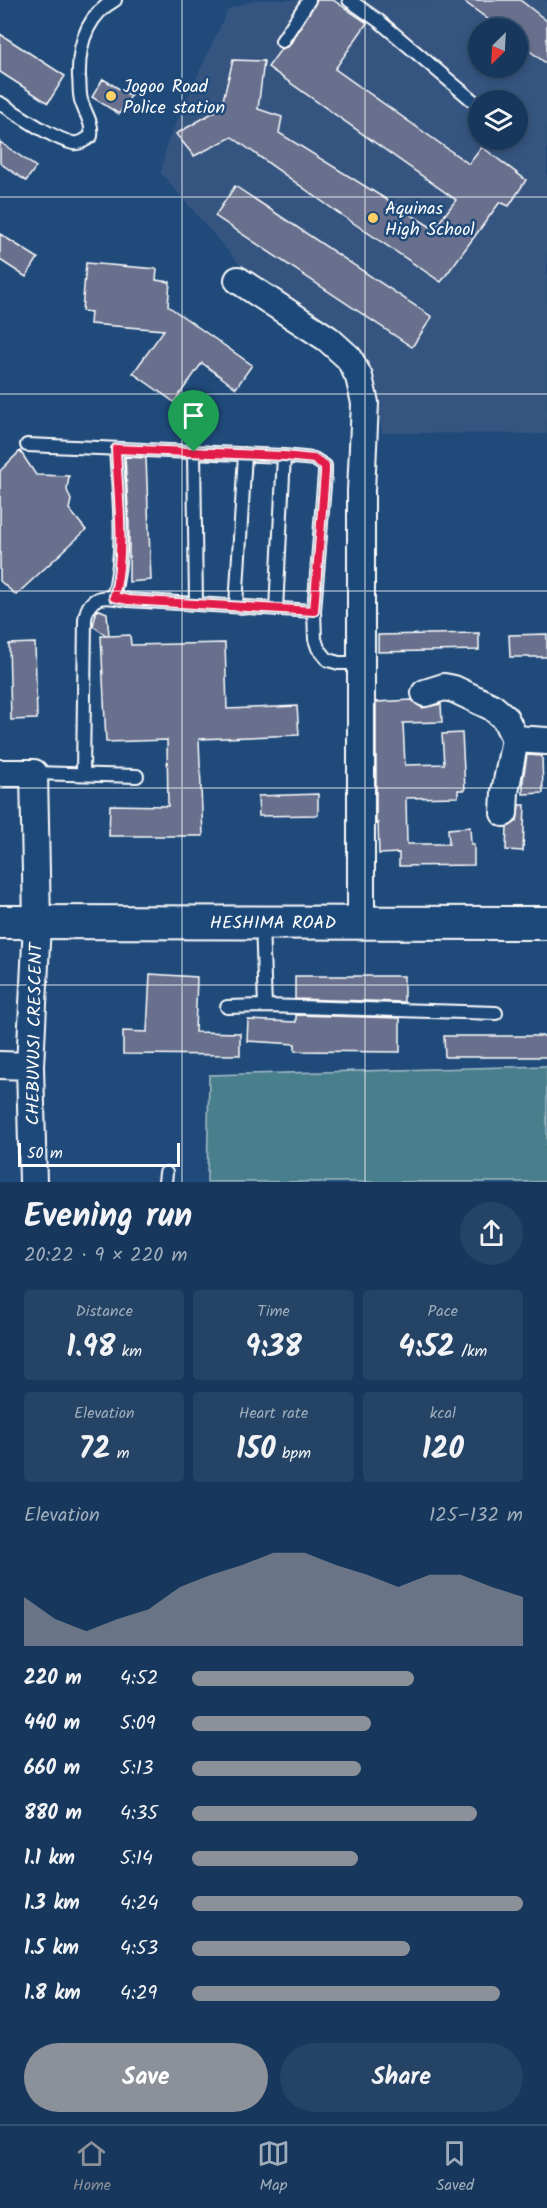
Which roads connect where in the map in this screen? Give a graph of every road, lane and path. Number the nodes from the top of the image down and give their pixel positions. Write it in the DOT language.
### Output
graph roads {
  1 [pos="115,0"];
  2 [pos="309,0"];
  3 [pos="349,0"];
  4 [pos="282,41"];
  5 [pos="468,96"];
  6 [pos="0,103"];
  7 [pos="238,280"];
  8 [pos="27,445"];
  9 [pos="116,449"];
  10 [pos="194,452"];
  11 [pos="244,454"];
  12 [pos="284,456"];
  13 [pos="114,597"];
  14 [pos="196,604"];
  15 [pos="237,606"];
  16 [pos="276,609"];
  17 [pos="314,611"];
  18 [pos="361,663"];
  19 [pos="425,693"];
  20 [pos="515,739"];
  21 [pos="547,741"];
  22 [pos="0,772"];
  23 [pos="34,773"];
  24 [pos="83,774"];
  25 [pos="137,776"];
  26 [pos="504,813"];
  27 [pos="0,922"];
  28 [pos="262,922"];
  29 [pos="37,923"];
  30 [pos="547,923"];
  31 [pos="361,924"];
  32 [pos="265,1006"];
  33 [pos="227,1007"];
  34 [pos="496,1013"];
  35 [pos="0,1065"];
  36 [pos="30,1066"];
  37 [pos="33,1182"];
  1 -- 6 [label="lane"];
  2 -- 4 [label="lane"];
  3 -- 5 [label="lane"];
  7 -- 18 [label="street"];
  8 -- 9 [label="lane"];
  9 -- 10 [label="lane"];
  9 -- 13 [label="lane"];
  10 -- 11 [label="lane"];
  10 -- 14 [label="lane"];
  11 -- 12 [label="lane"];
  11 -- 15 [label="lane"];
  12 -- 16 [label="lane"];
  12 -- 17 [label="lane"];
  13 -- 14 [label="lane"];
  13 -- 24 [label="lane"];
  14 -- 15 [label="lane"];
  15 -- 16 [label="lane"];
  16 -- 17 [label="lane"];
  17 -- 18 [label="lane"];
  18 -- 31 [label="street"];
  19 -- 20 [label="street"];
  20 -- 21 [label="street"];
  20 -- 26 [label="street"];
  22 -- 23 [label="street"];
  23 -- 24 [label="lane"];
  23 -- 29 [label="street, CHEBUVUSI CRESCENT"];
  24 -- 25 [label="lane"];
  27 -- 29 [label="street, HESHIMA ROAD"];
  28 -- 29 [label="street, HESHIMA ROAD"];
  28 -- 31 [label="street, HESHIMA ROAD"];
  28 -- 32 [label="lane"];
  29 -- 36 [label="street, CHEBUVUSI CRESCENT"];
  30 -- 31 [label="street, HESHIMA ROAD"];
  32 -- 33 [label="lane"];
  32 -- 34 [label="lane"];
  35 -- 36 [label="street"];
  36 -- 37 [label="street, CHEBUVUSI CRESCENT"];
}
